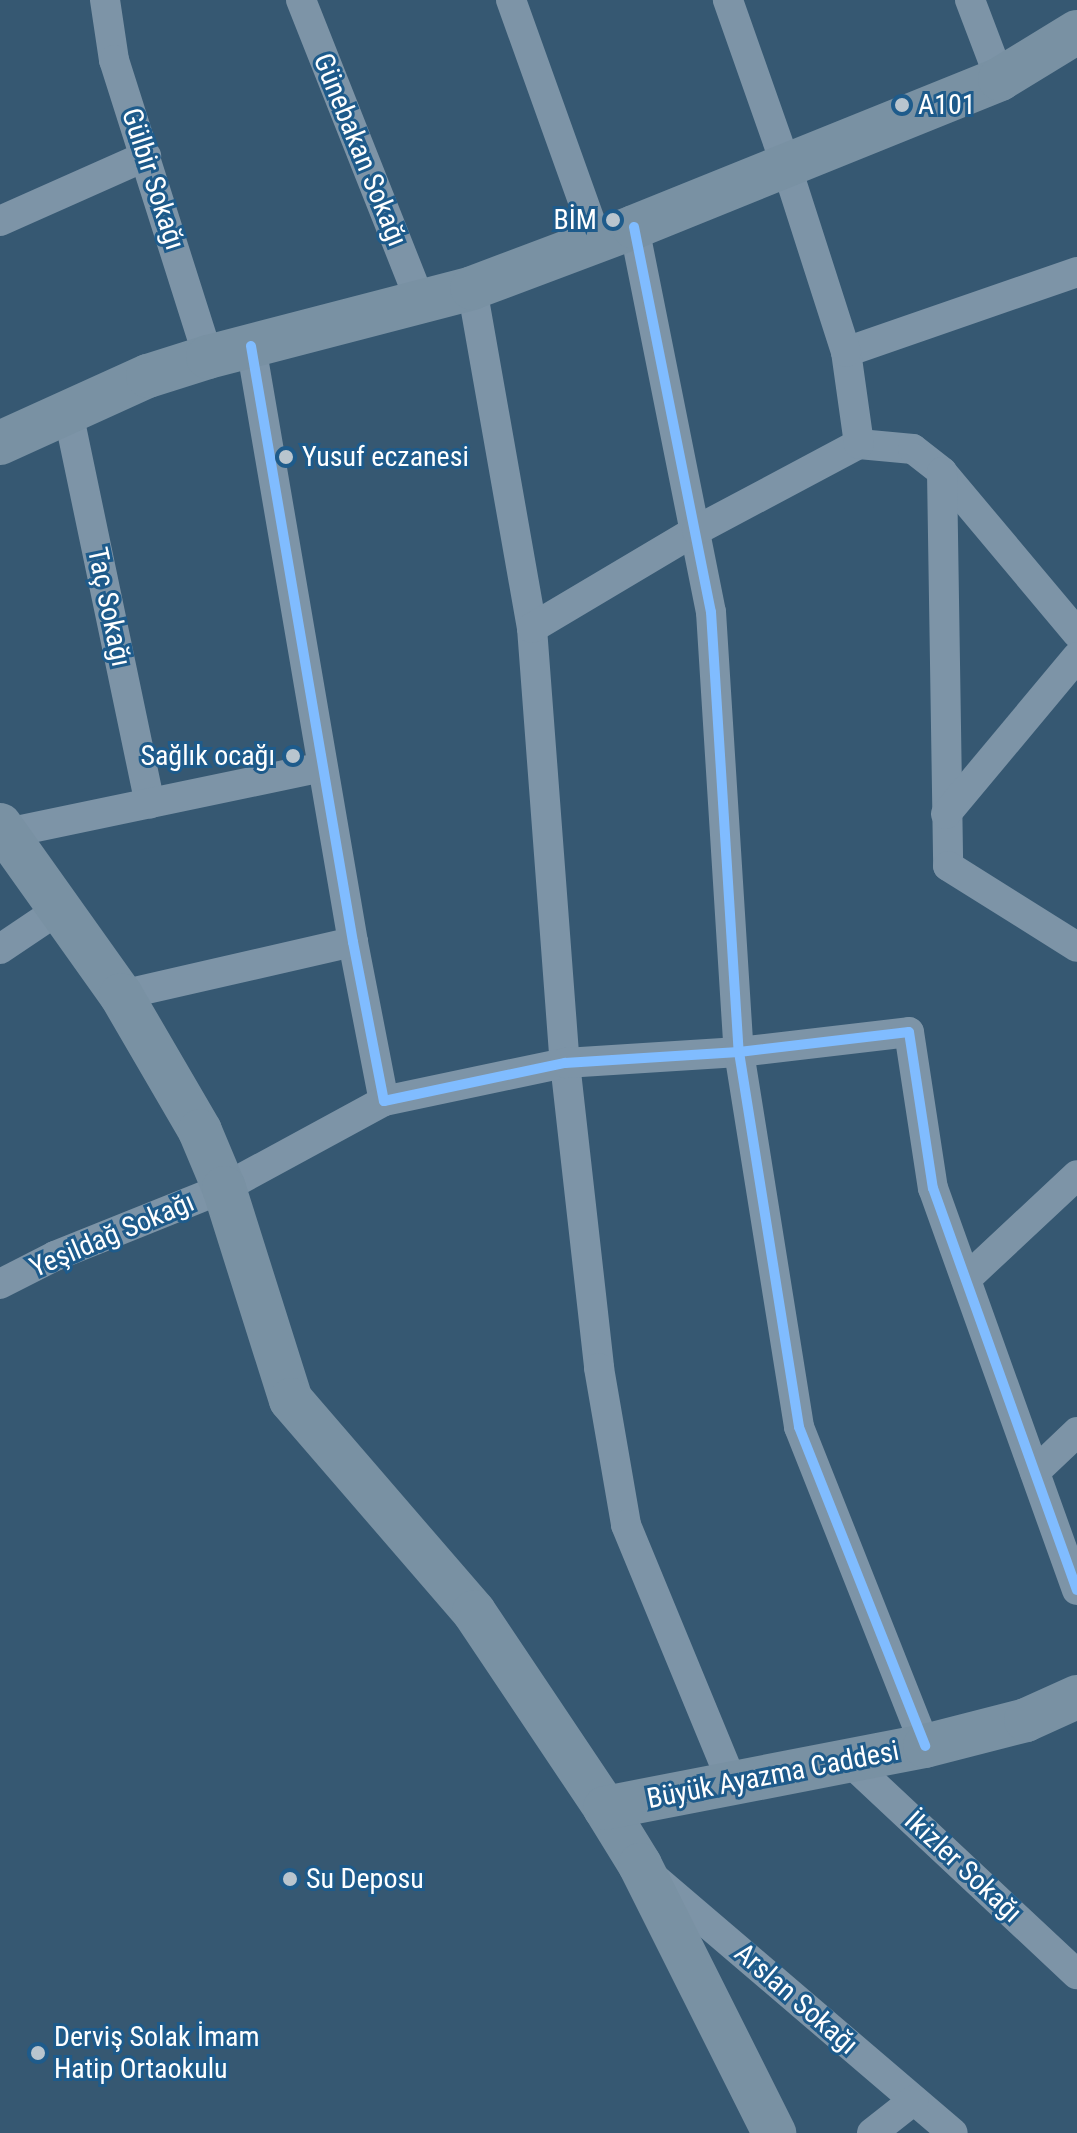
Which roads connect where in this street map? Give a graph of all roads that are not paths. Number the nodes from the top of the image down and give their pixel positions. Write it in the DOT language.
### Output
graph roads {
  1 [pos="105,0"];
  2 [pos="301,0"];
  3 [pos="511,0"];
  4 [pos="728,0"];
  5 [pos="970,0"];
  6 [pos="1077,32"];
  7 [pos="1000,79"];
  8 [pos="146,156"];
  9 [pos="787,168"];
  10 [pos="0,221"];
  11 [pos="615,232"];
  12 [pos="1077,272"];
  13 [pos="472,288"];
  14 [pos="420,301"];
  15 [pos="251,346"];
  16 [pos="846,352"];
  17 [pos="208,357"];
  18 [pos="68,412"];
  19 [pos="0,443"];
  20 [pos="859,444"];
  21 [pos="942,472"];
  22 [pos="697,530"];
  23 [pos="532,628"];
  24 [pos="1077,633"];
  25 [pos="1077,657"];
  26 [pos="322,767"];
  27 [pos="150,803"];
  28 [pos="946,814"];
  29 [pos="3,829"];
  30 [pos="58,910"];
  31 [pos="353,942"];
  32 [pos="1076,944"];
  33 [pos="0,949"];
  34 [pos="121,995"];
  35 [pos="739,1052"];
  36 [pos="565,1063"];
  37 [pos="384,1101"];
  38 [pos="1077,1175"];
  39 [pos="224,1188"];
  40 [pos="966,1279"];
  41 [pos="0,1284"];
  42 [pos="1077,1432"];
  43 [pos="1035,1472"];
  44 [pos="1077,1590"];
  45 [pos="1076,1700"];
  46 [pos="925,1746"];
  47 [pos="849,1761"];
  48 [pos="732,1782"];
  49 [pos="605,1808"];
  50 [pos="640,1865"];
  51 [pos="1077,1974"];
  52 [pos="914,2100"];
  53 [pos="774,2133"];
  54 [pos="872,2133"];
  55 [pos="953,2133"];
  1 -- 8 [label="street, Gülbir Sokağı"];
  2 -- 14 [label="street, Günebakan Sokağı"];
  3 -- 11 [label="street"];
  4 -- 9 [label="street"];
  5 -- 7 [label="street"];
  6 -- 7 [label="street"];
  7 -- 9 [label="street"];
  8 -- 10 [label="street"];
  8 -- 17 [label="street, Gülbir Sokağı"];
  9 -- 11 [label="street"];
  9 -- 16 [label="street"];
  11 -- 13 [label="street"];
  11 -- 22 [label="street"];
  12 -- 16 [label="street"];
  13 -- 14 [label="street"];
  13 -- 23 [label="street"];
  14 -- 15 [label="street"];
  15 -- 17 [label="street"];
  15 -- 26 [label="street"];
  16 -- 20 [label="street"];
  17 -- 18 [label="street"];
  18 -- 19 [label="street"];
  18 -- 27 [label="street, Taç Sokağı"];
  20 -- 21 [label="street"];
  20 -- 22 [label="street"];
  21 -- 24 [label="street"];
  21 -- 28 [label="street"];
  22 -- 23 [label="street"];
  22 -- 35 [label="street"];
  23 -- 36 [label="street"];
  25 -- 28 [label="street"];
  26 -- 27 [label="street"];
  26 -- 31 [label="street"];
  27 -- 29 [label="street"];
  28 -- 32 [label="street"];
  29 -- 30 [label="street"];
  30 -- 33 [label="street"];
  30 -- 34 [label="street"];
  31 -- 34 [label="street"];
  31 -- 37 [label="street"];
  34 -- 39 [label="street"];
  35 -- 36 [label="street, Yeşildağ Sokağı"];
  35 -- 40 [label="street, Yeşildağ Sokağı"];
  35 -- 46 [label="street"];
  36 -- 37 [label="street, Yeşildağ Sokağı"];
  36 -- 48 [label="street"];
  37 -- 39 [label="street, Yeşildağ Sokağı"];
  38 -- 40 [label="street"];
  39 -- 41 [label="street, Yeşildağ Sokağı"];
  39 -- 49 [label="street"];
  40 -- 43 [label="street"];
  42 -- 43 [label="street"];
  43 -- 44 [label="street"];
  45 -- 46 [label="street, Büyük Ayazma Caddesi"];
  46 -- 47 [label="street, Büyük Ayazma Caddesi"];
  47 -- 48 [label="street, Büyük Ayazma Caddesi"];
  47 -- 51 [label="street, İkizler Sokağı"];
  48 -- 49 [label="street, Büyük Ayazma Caddesi"];
  49 -- 50 [label="street"];
  50 -- 52 [label="street, Arslan Sokağı"];
  50 -- 53 [label="street"];
  52 -- 54 [label="street"];
  52 -- 55 [label="street, Arslan Sokağı"];
}
